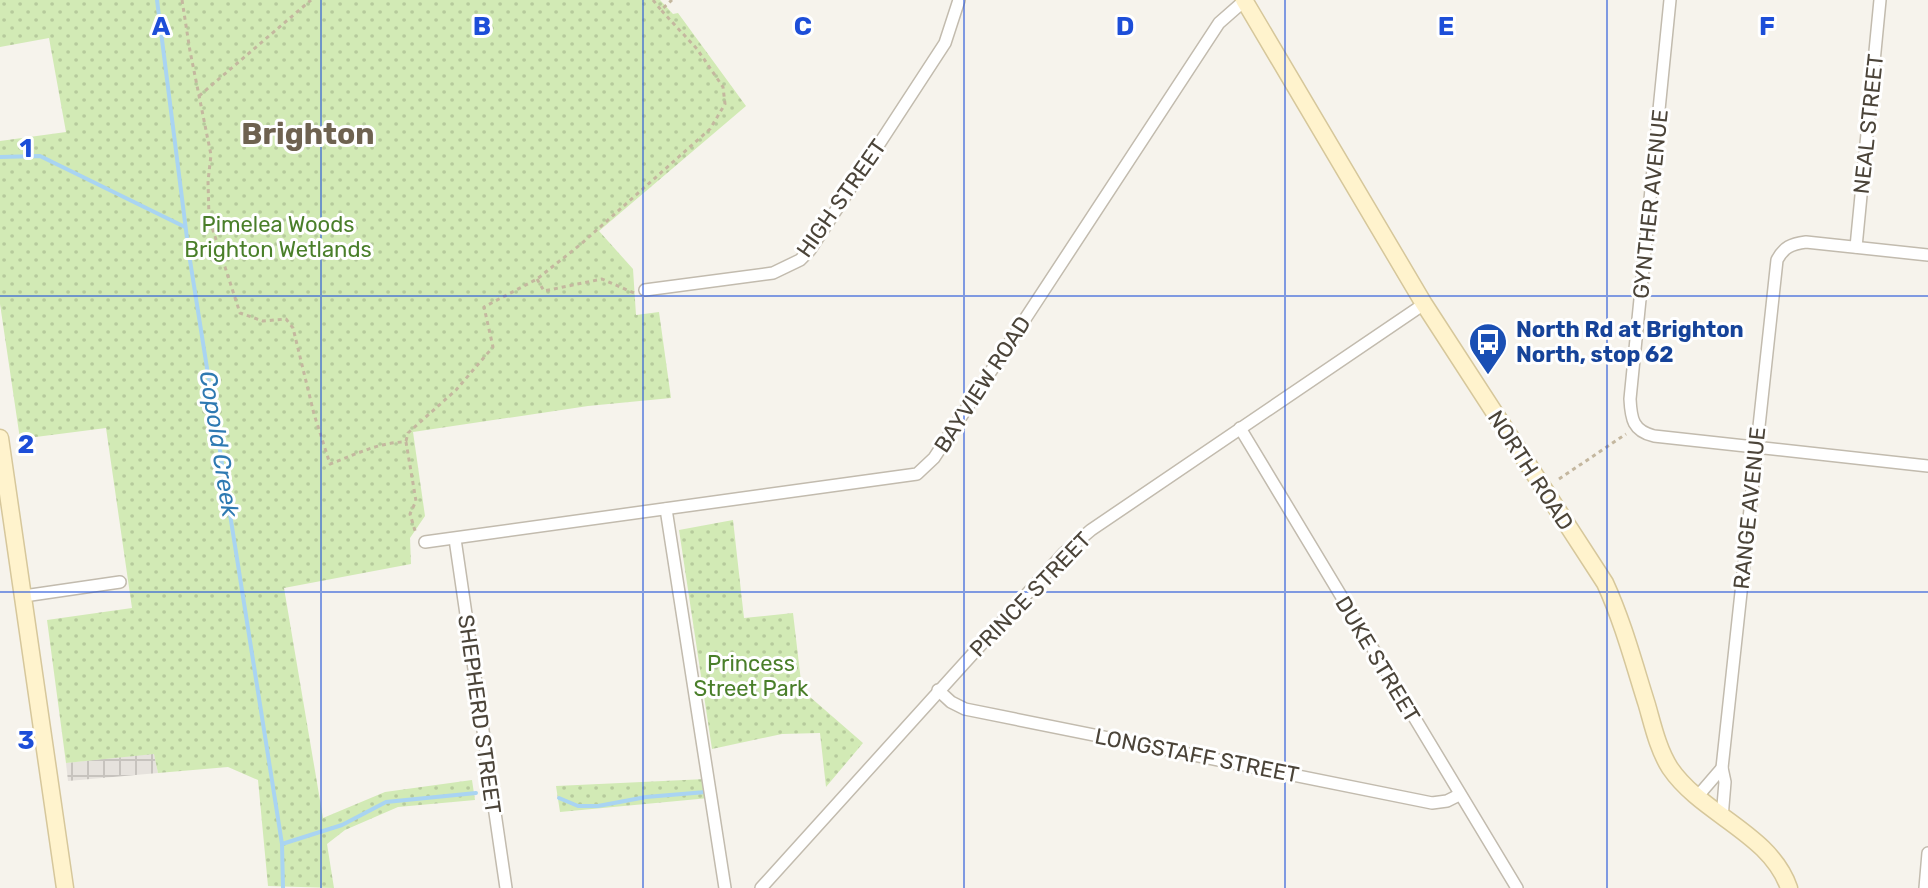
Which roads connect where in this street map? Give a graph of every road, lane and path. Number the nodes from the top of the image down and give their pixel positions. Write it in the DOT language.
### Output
graph roads {
  1 [pos="182,0"];
  2 [pos="311,0"];
  3 [pos="653,0"];
  4 [pos="672,0"];
  5 [pos="959,0"];
  6 [pos="1670,0"];
  7 [pos="1880,0"];
  8 [pos="1244,1"];
  9 [pos="661,10"];
  10 [pos="199,96"];
  11 [pos="1856,247"];
  12 [pos="1928,255"];
  13 [pos="537,279"];
  14 [pos="645,290"];
  15 [pos="1424,304"];
  16 [pos="1240,428"];
  17 [pos="1636,428"];
  18 [pos="0,438"];
  19 [pos="406,442"];
  20 [pos="1755,447"];
  21 [pos="1928,466"];
  22 [pos="1559,479"];
  23 [pos="666,509"];
  24 [pos="455,539"];
  25 [pos="425,542"];
  26 [pos="8,548"];
  27 [pos="120,582"];
  28 [pos="24,596"];
  29 [pos="938,690"];
  30 [pos="1722,768"];
  31 [pos="1459,795"];
  32 [pos="1697,797"];
  33 [pos="1722,818"];
  34 [pos="1928,853"];
  35 [pos="760,887"];
  36 [pos="65,888"];
  37 [pos="506,888"];
  38 [pos="725,888"];
  39 [pos="1517,888"];
  40 [pos="1789,888"];
  41 [pos="1925,888"];
  1 -- 10 [label="path"];
  2 -- 10 [label="path"];
  3 -- 9 [label="path"];
  4 -- 9 [label="path"];
  5 -- 14 [label="street, HIGH STREET"];
  6 -- 17 [label="street, GYNTHER AVENUE"];
  7 -- 11 [label="street, NEAL STREET"];
  8 -- 15 [label="street, NORTH ROAD"];
  8 -- 23 [label="street, BAYVIEW ROAD"];
  9 -- 13 [label="path"];
  10 -- 19 [label="path"];
  11 -- 12 [label="street"];
  11 -- 20 [label="street, RANGE AVENUE"];
  13 -- 14 [label="path"];
  13 -- 19 [label="path"];
  15 -- 16 [label="street, PRINCE STREET"];
  15 -- 32 [label="street, NORTH ROAD"];
  16 -- 29 [label="street, PRINCE STREET"];
  16 -- 31 [label="street, DUKE STREET"];
  17 -- 20 [label="street"];
  17 -- 22 [label="path"];
  18 -- 26 [label="street"];
  19 -- 25 [label="path"];
  20 -- 21 [label="street"];
  20 -- 30 [label="street, RANGE AVENUE"];
  23 -- 24 [label="street, BAYVIEW ROAD"];
  23 -- 38 [label="street"];
  24 -- 25 [label="street, BAYVIEW ROAD"];
  24 -- 37 [label="street, SHEPHERD STREET"];
  26 -- 28 [label="street"];
  27 -- 28 [label="street"];
  28 -- 36 [label="street"];
  29 -- 31 [label="street, LONGSTAFF STREET"];
  29 -- 35 [label="street, PRINCE STREET"];
  30 -- 32 [label="street"];
  30 -- 33 [label="street, RANGE AVENUE"];
  31 -- 39 [label="street, DUKE STREET"];
  32 -- 33 [label="street, NORTH ROAD"];
  33 -- 40 [label="street, NORTH ROAD"];
  34 -- 41 [label="street"];
}
